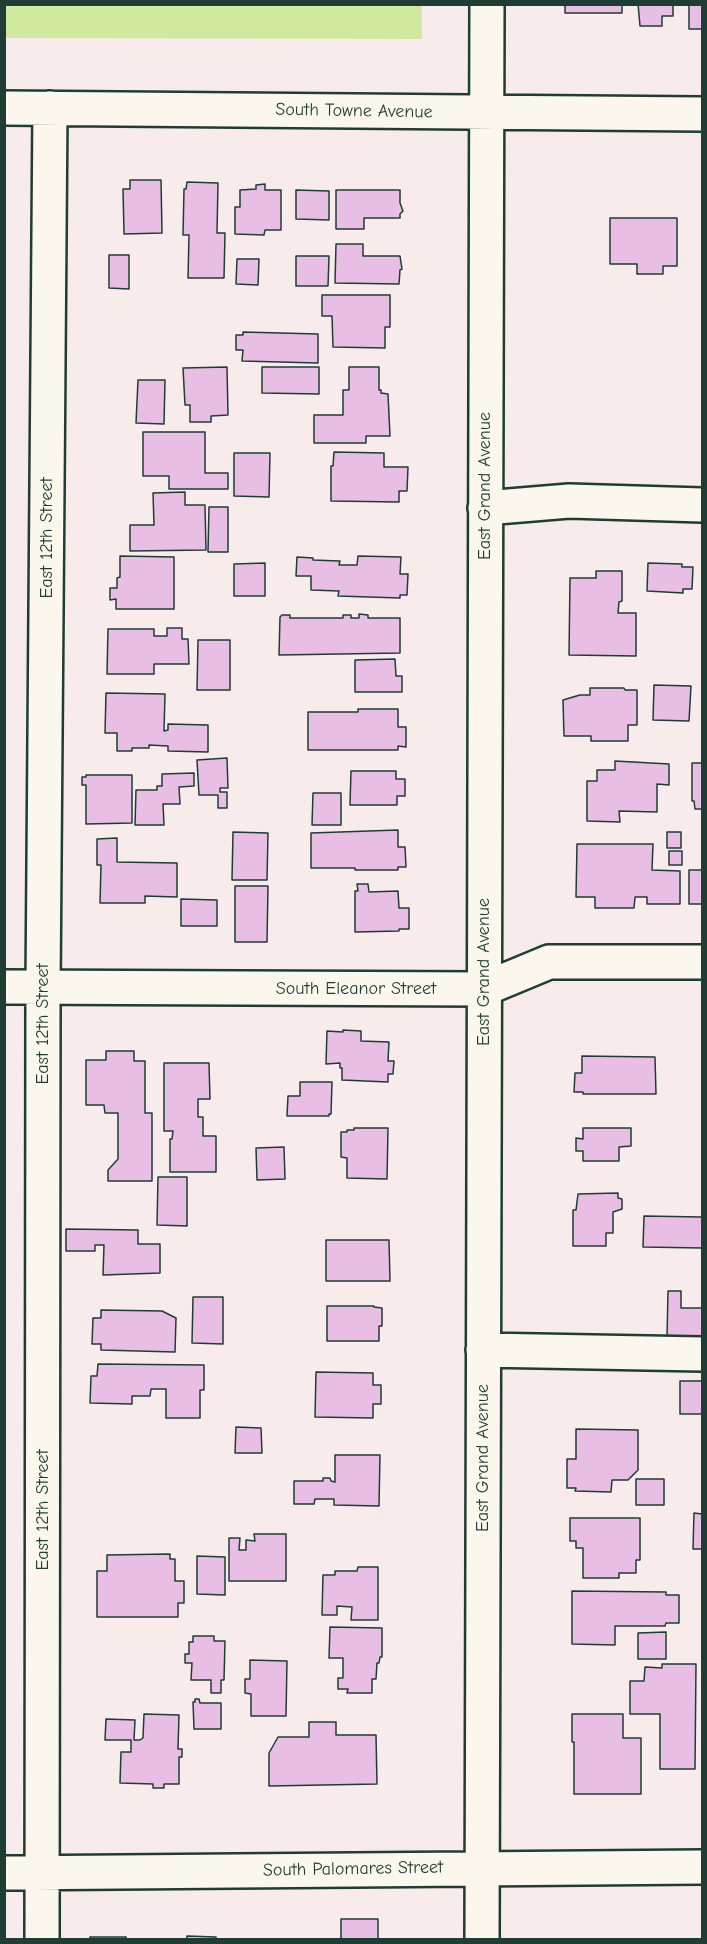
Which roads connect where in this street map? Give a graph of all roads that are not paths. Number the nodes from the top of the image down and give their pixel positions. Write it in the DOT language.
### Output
graph roads {
  1 [pos="487,4"];
  2 [pos="4,108"];
  3 [pos="50,108"];
  4 [pos="485,112"];
  5 [pos="702,114"];
  6 [pos="702,505"];
  7 [pos="484,508"];
  8 [pos="702,962"];
  9 [pos="4,987"];
  10 [pos="43,987"];
  11 [pos="484,989"];
  12 [pos="483,1350"];
  13 [pos="702,1354"];
  14 [pos="702,1867"];
  15 [pos="482,1868"];
  16 [pos="4,1873"];
  17 [pos="43,1873"];
  18 [pos="42,1940"];
  19 [pos="482,1940"];
  1 -- 4 [label="street, East Grand Avenue"];
  2 -- 3 [label="street, South Towne Avenue"];
  3 -- 4 [label="street, South Towne Avenue"];
  3 -- 10 [label="street, East 12th Street"];
  4 -- 5 [label="street, South Towne Avenue"];
  4 -- 7 [label="street, East Grand Avenue"];
  6 -- 7 [label="street"];
  7 -- 11 [label="street, East Grand Avenue"];
  8 -- 11 [label="street, South Eleanor Street"];
  9 -- 10 [label="street, South Eleanor Street"];
  10 -- 11 [label="street, South Eleanor Street"];
  10 -- 17 [label="street, East 12th Street"];
  11 -- 12 [label="street, East Grand Avenue"];
  12 -- 13 [label="street"];
  12 -- 15 [label="street, East Grand Avenue"];
  14 -- 15 [label="street, South Palomares Street"];
  15 -- 17 [label="street, South Palomares Street"];
  15 -- 19 [label="street, East Grand Avenue"];
  16 -- 17 [label="street, South Palomares Street"];
  17 -- 18 [label="street, East 12th Street"];
}
